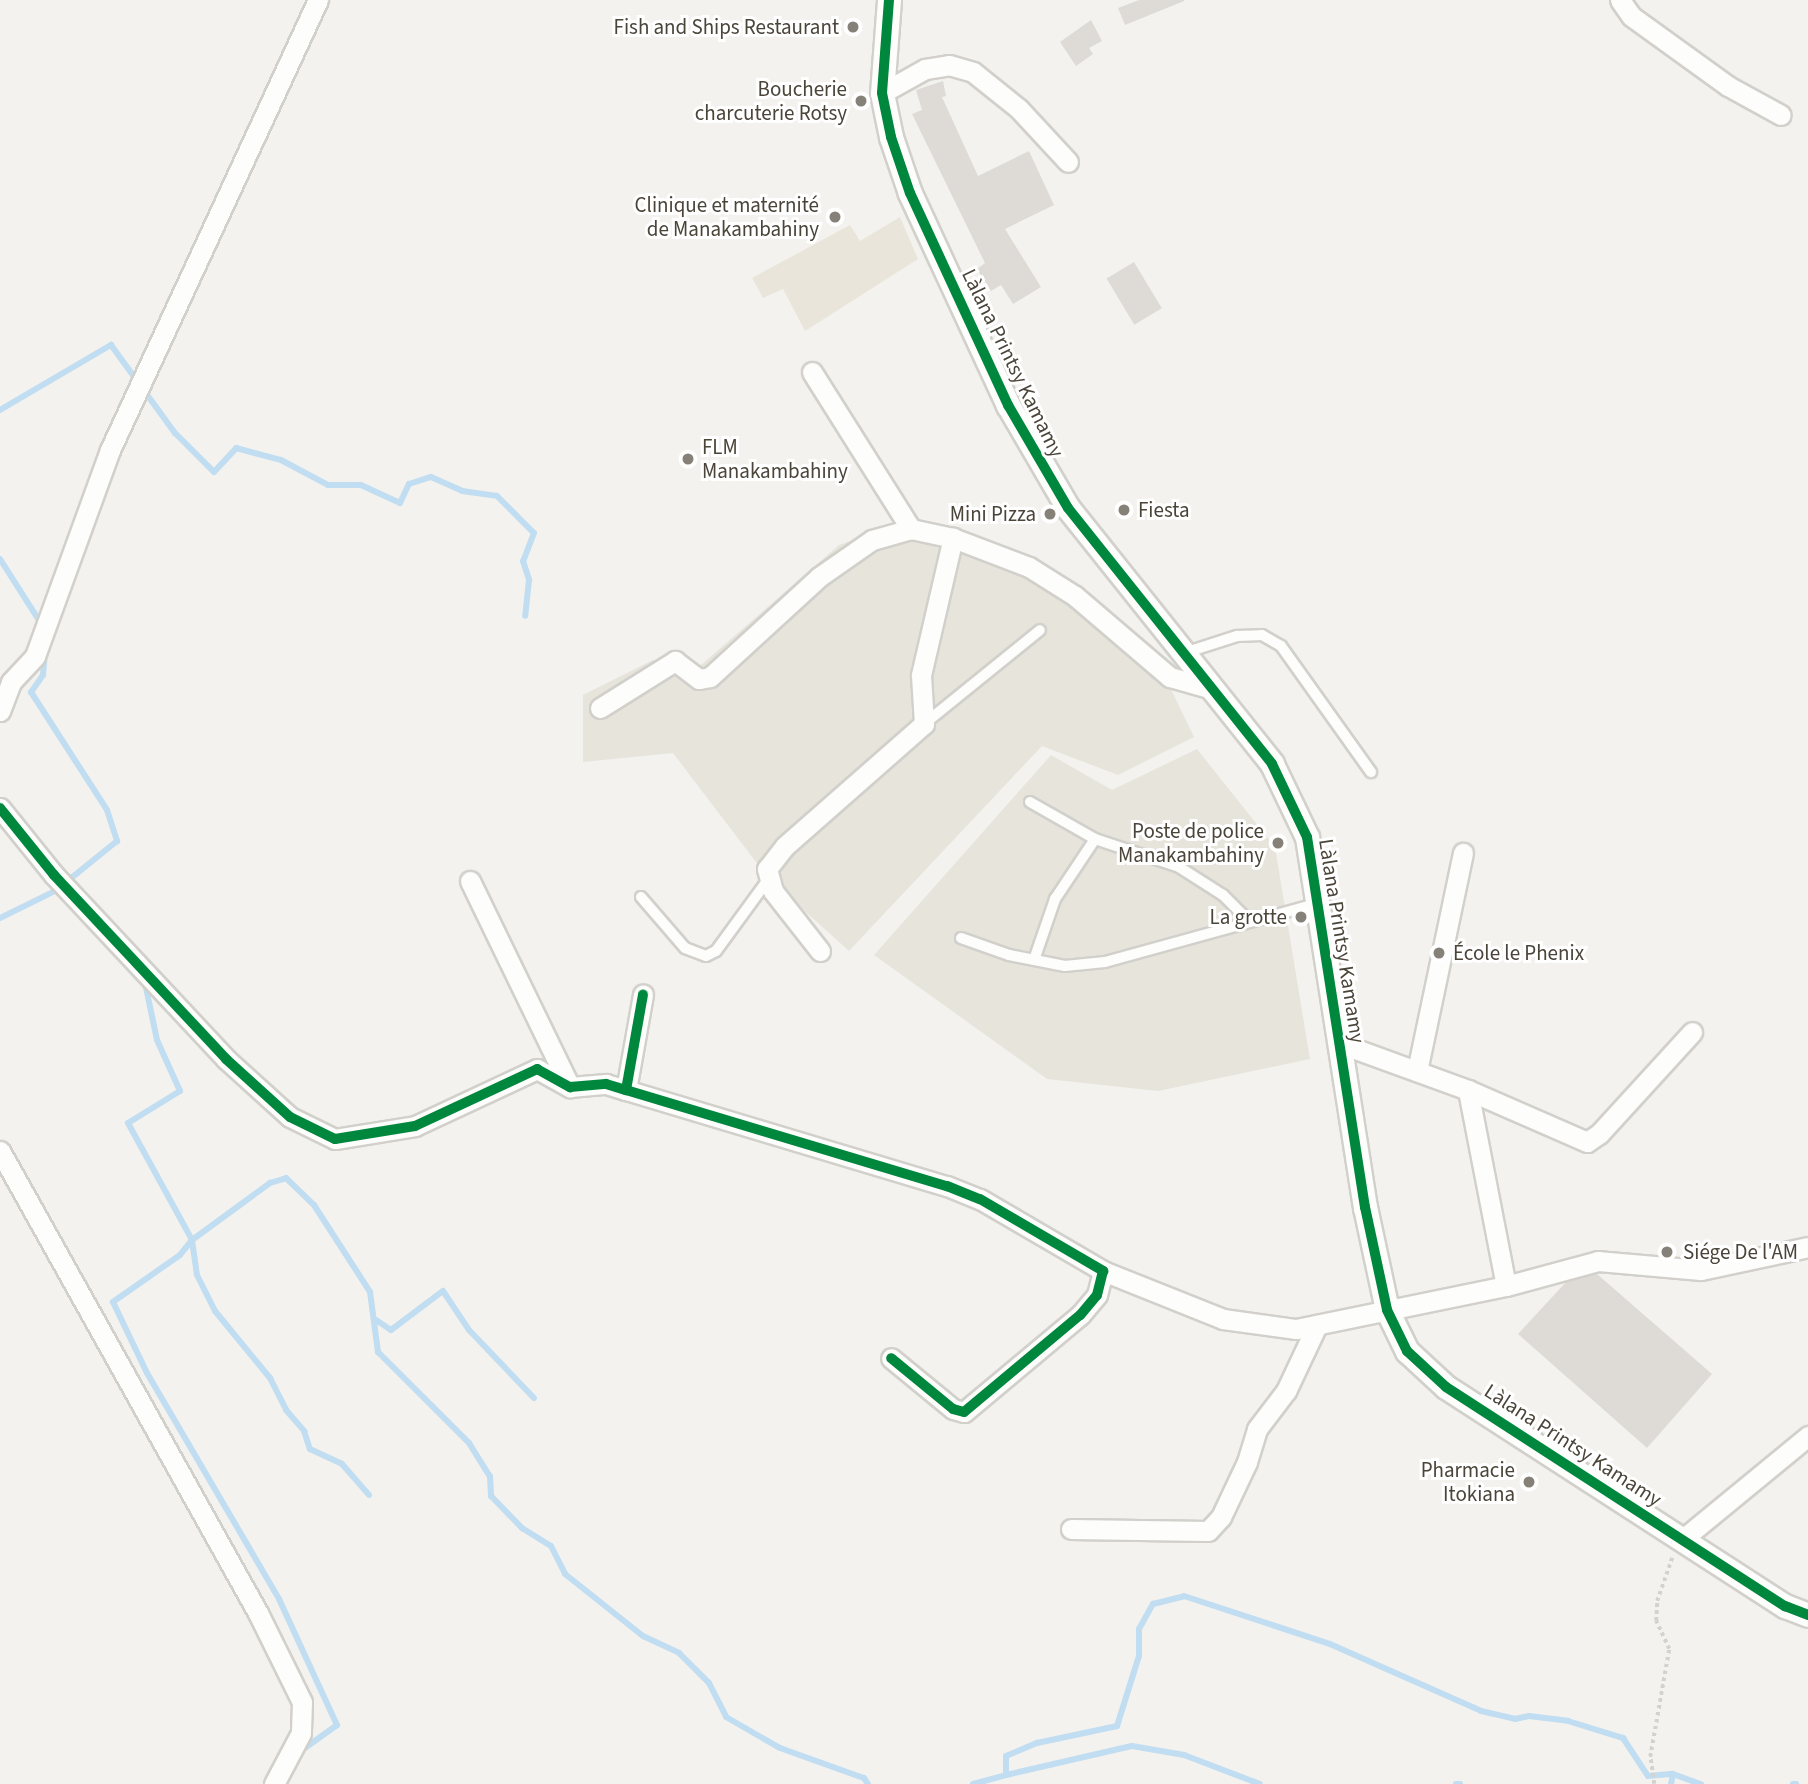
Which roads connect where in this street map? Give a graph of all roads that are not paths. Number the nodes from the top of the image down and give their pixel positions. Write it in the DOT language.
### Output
graph roads {
  1 [pos="318,0"];
  2 [pos="889,0"];
  3 [pos="1620,0"];
  4 [pos="882,93"];
  5 [pos="1781,115"];
  6 [pos="1068,162"];
  7 [pos="812,372"];
  8 [pos="911,528"];
  9 [pos="953,538"];
  10 [pos="1040,630"];
  11 [pos="1184,653"];
  12 [pos="1212,689"];
  13 [pos="600,708"];
  14 [pos="0,711"];
  15 [pos="924,724"];
  16 [pos="1371,772"];
  17 [pos="1030,802"];
  18 [pos="0,808"];
  19 [pos="1095,839"];
  20 [pos="1463,853"];
  21 [pos="470,881"];
  22 [pos="767,881"];
  23 [pos="641,897"];
  24 [pos="1319,902"];
  25 [pos="1247,919"];
  26 [pos="961,938"];
  27 [pos="820,951"];
  28 [pos="1034,960"];
  29 [pos="642,995"];
  30 [pos="1692,1032"];
  31 [pos="1339,1043"];
  32 [pos="1417,1071"];
  33 [pos="570,1087"];
  34 [pos="626,1090"];
  35 [pos="1468,1090"];
  36 [pos="0,1151"];
  37 [pos="1808,1247"];
  38 [pos="1103,1271"];
  39 [pos="1506,1286"];
  40 [pos="1387,1310"];
  41 [pos="1317,1325"];
  42 [pos="891,1358"];
  43 [pos="1808,1436"];
  44 [pos="1071,1530"];
  45 [pos="1681,1537"];
  46 [pos="1808,1615"];
  47 [pos="274,1784"];
  1 -- 14 [label="street"];
  2 -- 4 [label="street, Làlana Printsy Kamamy"];
  3 -- 5 [label="street"];
  4 -- 6 [label="street"];
  4 -- 11 [label="street, Làlana Printsy Kamamy"];
  7 -- 8 [label="street"];
  8 -- 9 [label="street"];
  8 -- 13 [label="street"];
  9 -- 12 [label="street"];
  9 -- 15 [label="street"];
  10 -- 15 [label="lane"];
  11 -- 12 [label="street, Làlana Printsy Kamamy"];
  11 -- 16 [label="lane"];
  12 -- 24 [label="street, Làlana Printsy Kamamy"];
  15 -- 22 [label="street"];
  17 -- 19 [label="lane"];
  18 -- 33 [label="street"];
  19 -- 25 [label="lane"];
  19 -- 28 [label="lane"];
  20 -- 32 [label="street"];
  21 -- 33 [label="street"];
  22 -- 23 [label="lane"];
  22 -- 27 [label="street"];
  24 -- 25 [label="lane"];
  24 -- 31 [label="street, Làlana Printsy Kamamy"];
  25 -- 28 [label="lane"];
  26 -- 28 [label="lane"];
  29 -- 34 [label="street"];
  30 -- 35 [label="street"];
  31 -- 32 [label="street"];
  31 -- 40 [label="street, Làlana Printsy Kamamy"];
  32 -- 35 [label="street"];
  33 -- 34 [label="street"];
  34 -- 38 [label="street"];
  35 -- 39 [label="street"];
  36 -- 47 [label="street"];
  37 -- 39 [label="street"];
  38 -- 41 [label="street"];
  38 -- 42 [label="street"];
  39 -- 40 [label="street"];
  40 -- 41 [label="street"];
  40 -- 45 [label="street, Làlana Printsy Kamamy"];
  41 -- 44 [label="street"];
  43 -- 45 [label="street"];
  45 -- 46 [label="street, Làlana Printsy Kamamy"];
}
